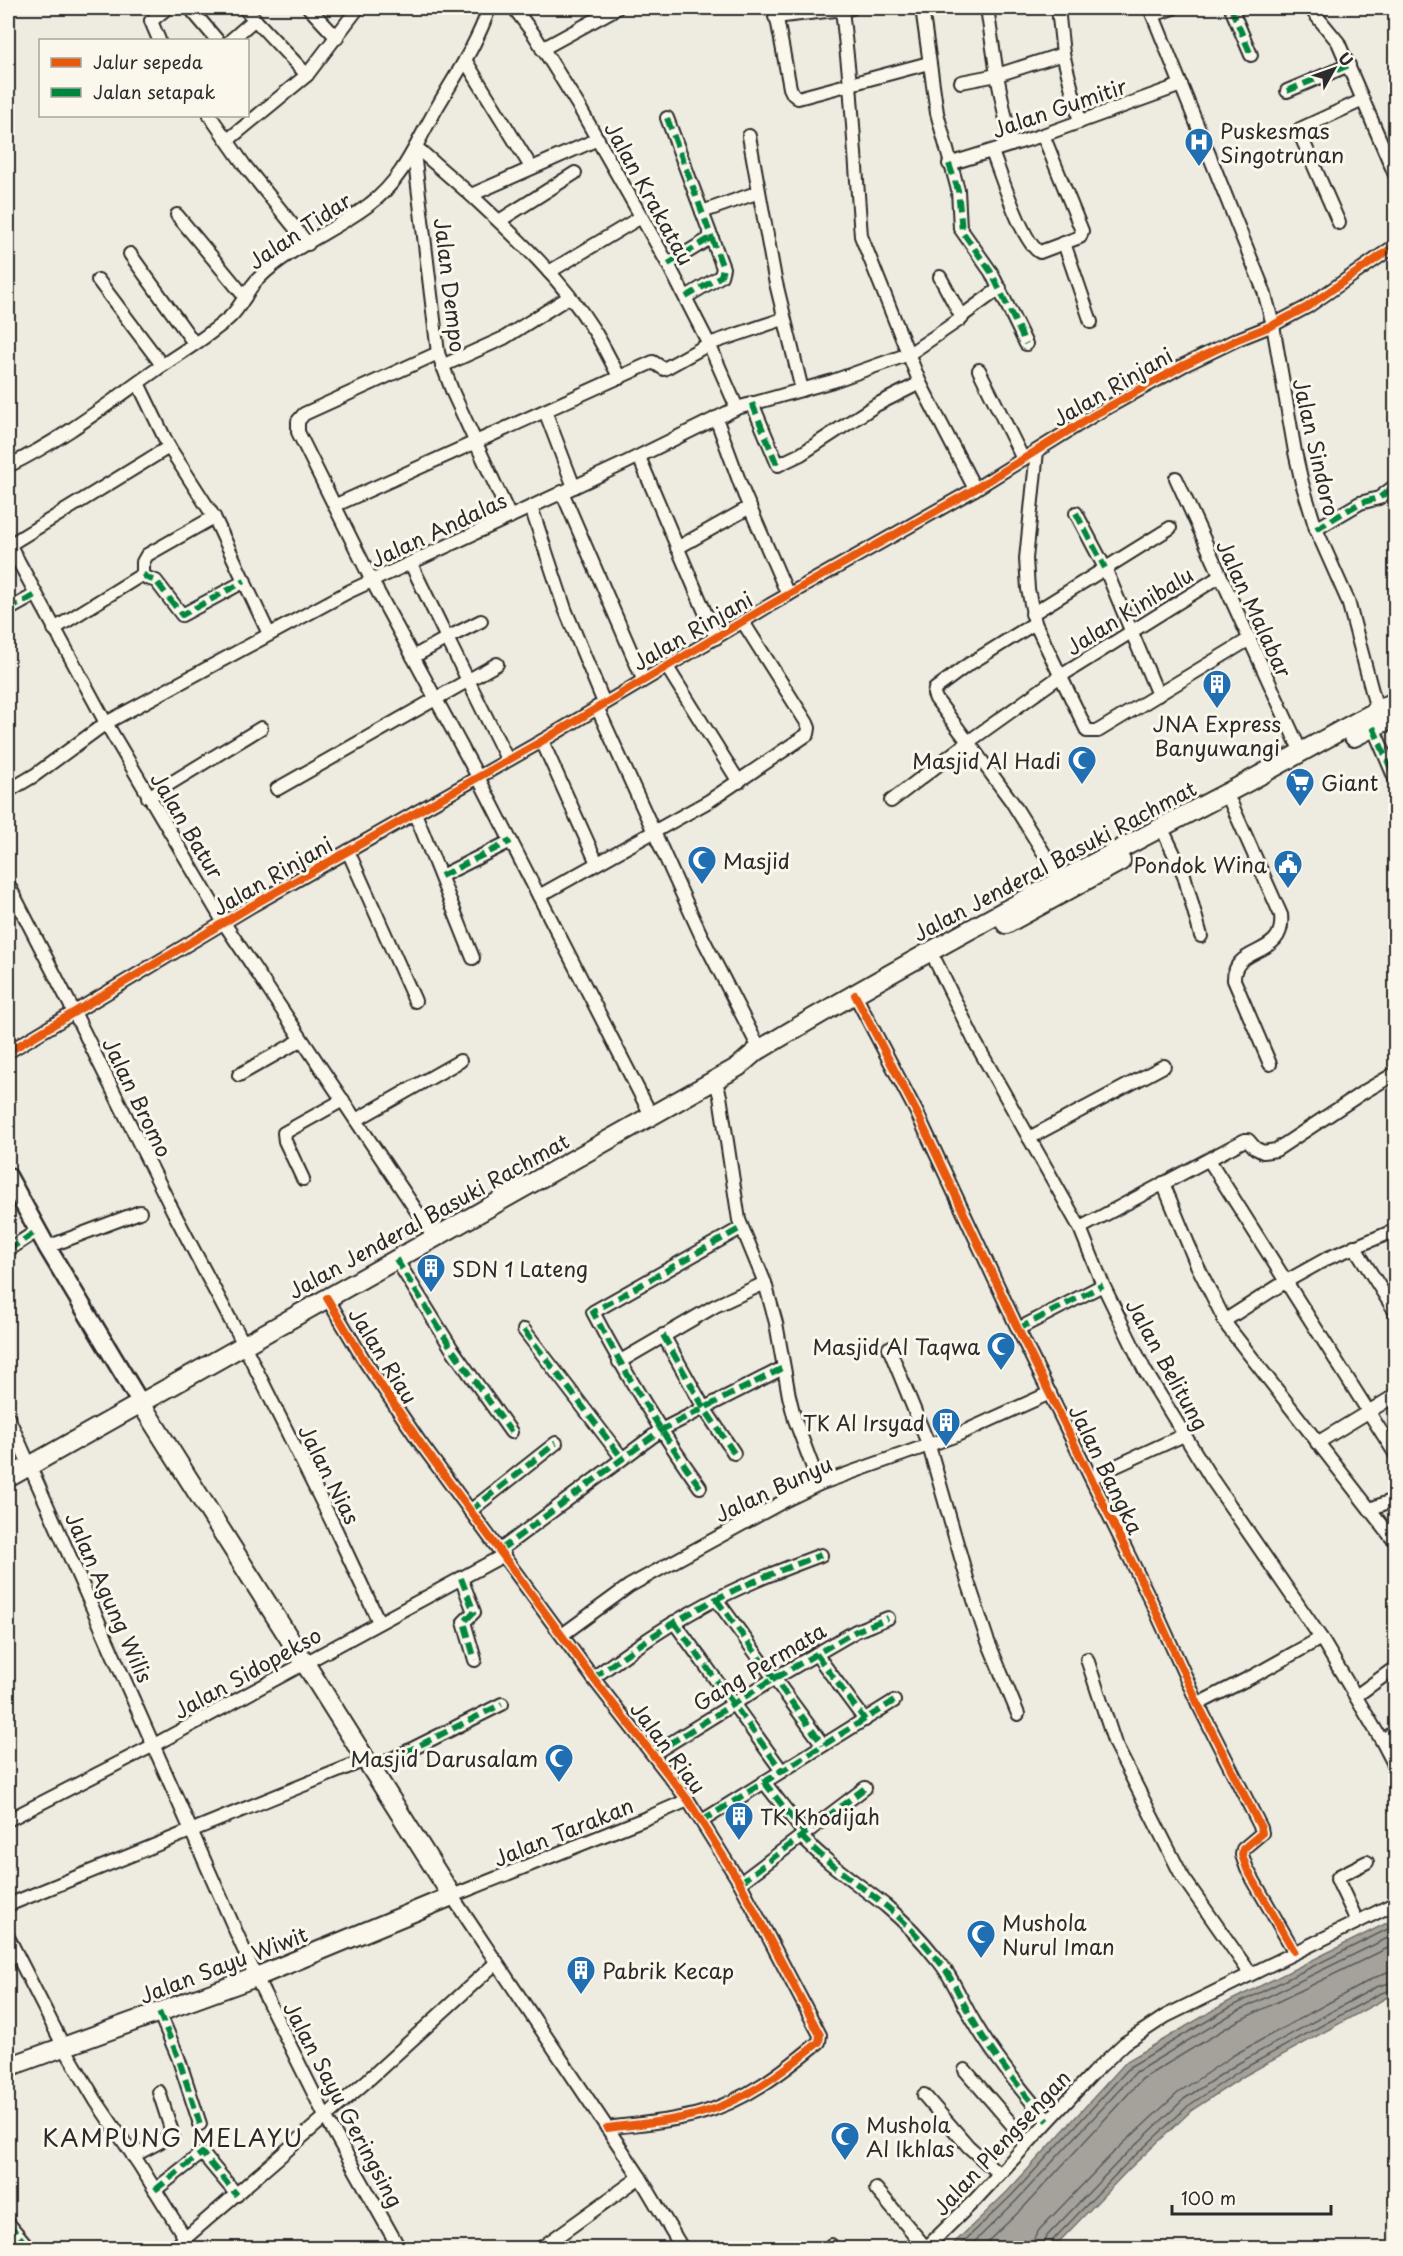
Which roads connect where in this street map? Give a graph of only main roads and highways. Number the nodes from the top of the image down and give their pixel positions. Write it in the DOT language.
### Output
graph roads {
  1 [pos="1395,701"];
  2 [pos="1395,716"];
  3 [pos="1375,718"];
  4 [pos="1182,822"];
  5 [pos="857,999"];
  6 [pos="738,1066"];
  7 [pos="140,1402"];
  8 [pos="8,1478"];
  9 [pos="8,2067"];
  1 -- 3 [label="main road, Jalan Jenderal Basuki Rachmat"];
  2 -- 3 [label="main road, Jalan Jenderal Basuki Rachmat"];
  3 -- 4 [label="main road, Jalan Jenderal Basuki Rachmat"];
  3 -- 4 [label="main road, Jalan Jenderal Basuki Rachmat"];
  4 -- 5 [label="main road, Jalan Jenderal Basuki Rachmat"];
  4 -- 5 [label="main road, Jalan Jenderal Basuki Rachmat"];
  5 -- 6 [label="main road, Jalan Jenderal Basuki Rachmat"];
  5 -- 6 [label="main road, Jalan Jenderal Basuki Rachmat"];
  6 -- 7 [label="main road, Jalan Jenderal Basuki Rachmat"];
  7 -- 8 [label="main road, Jalan Jenderal Basuki Rachmat"];
  7 -- 9 [label="main road, Jalan Sayu Wiwit"];
}
